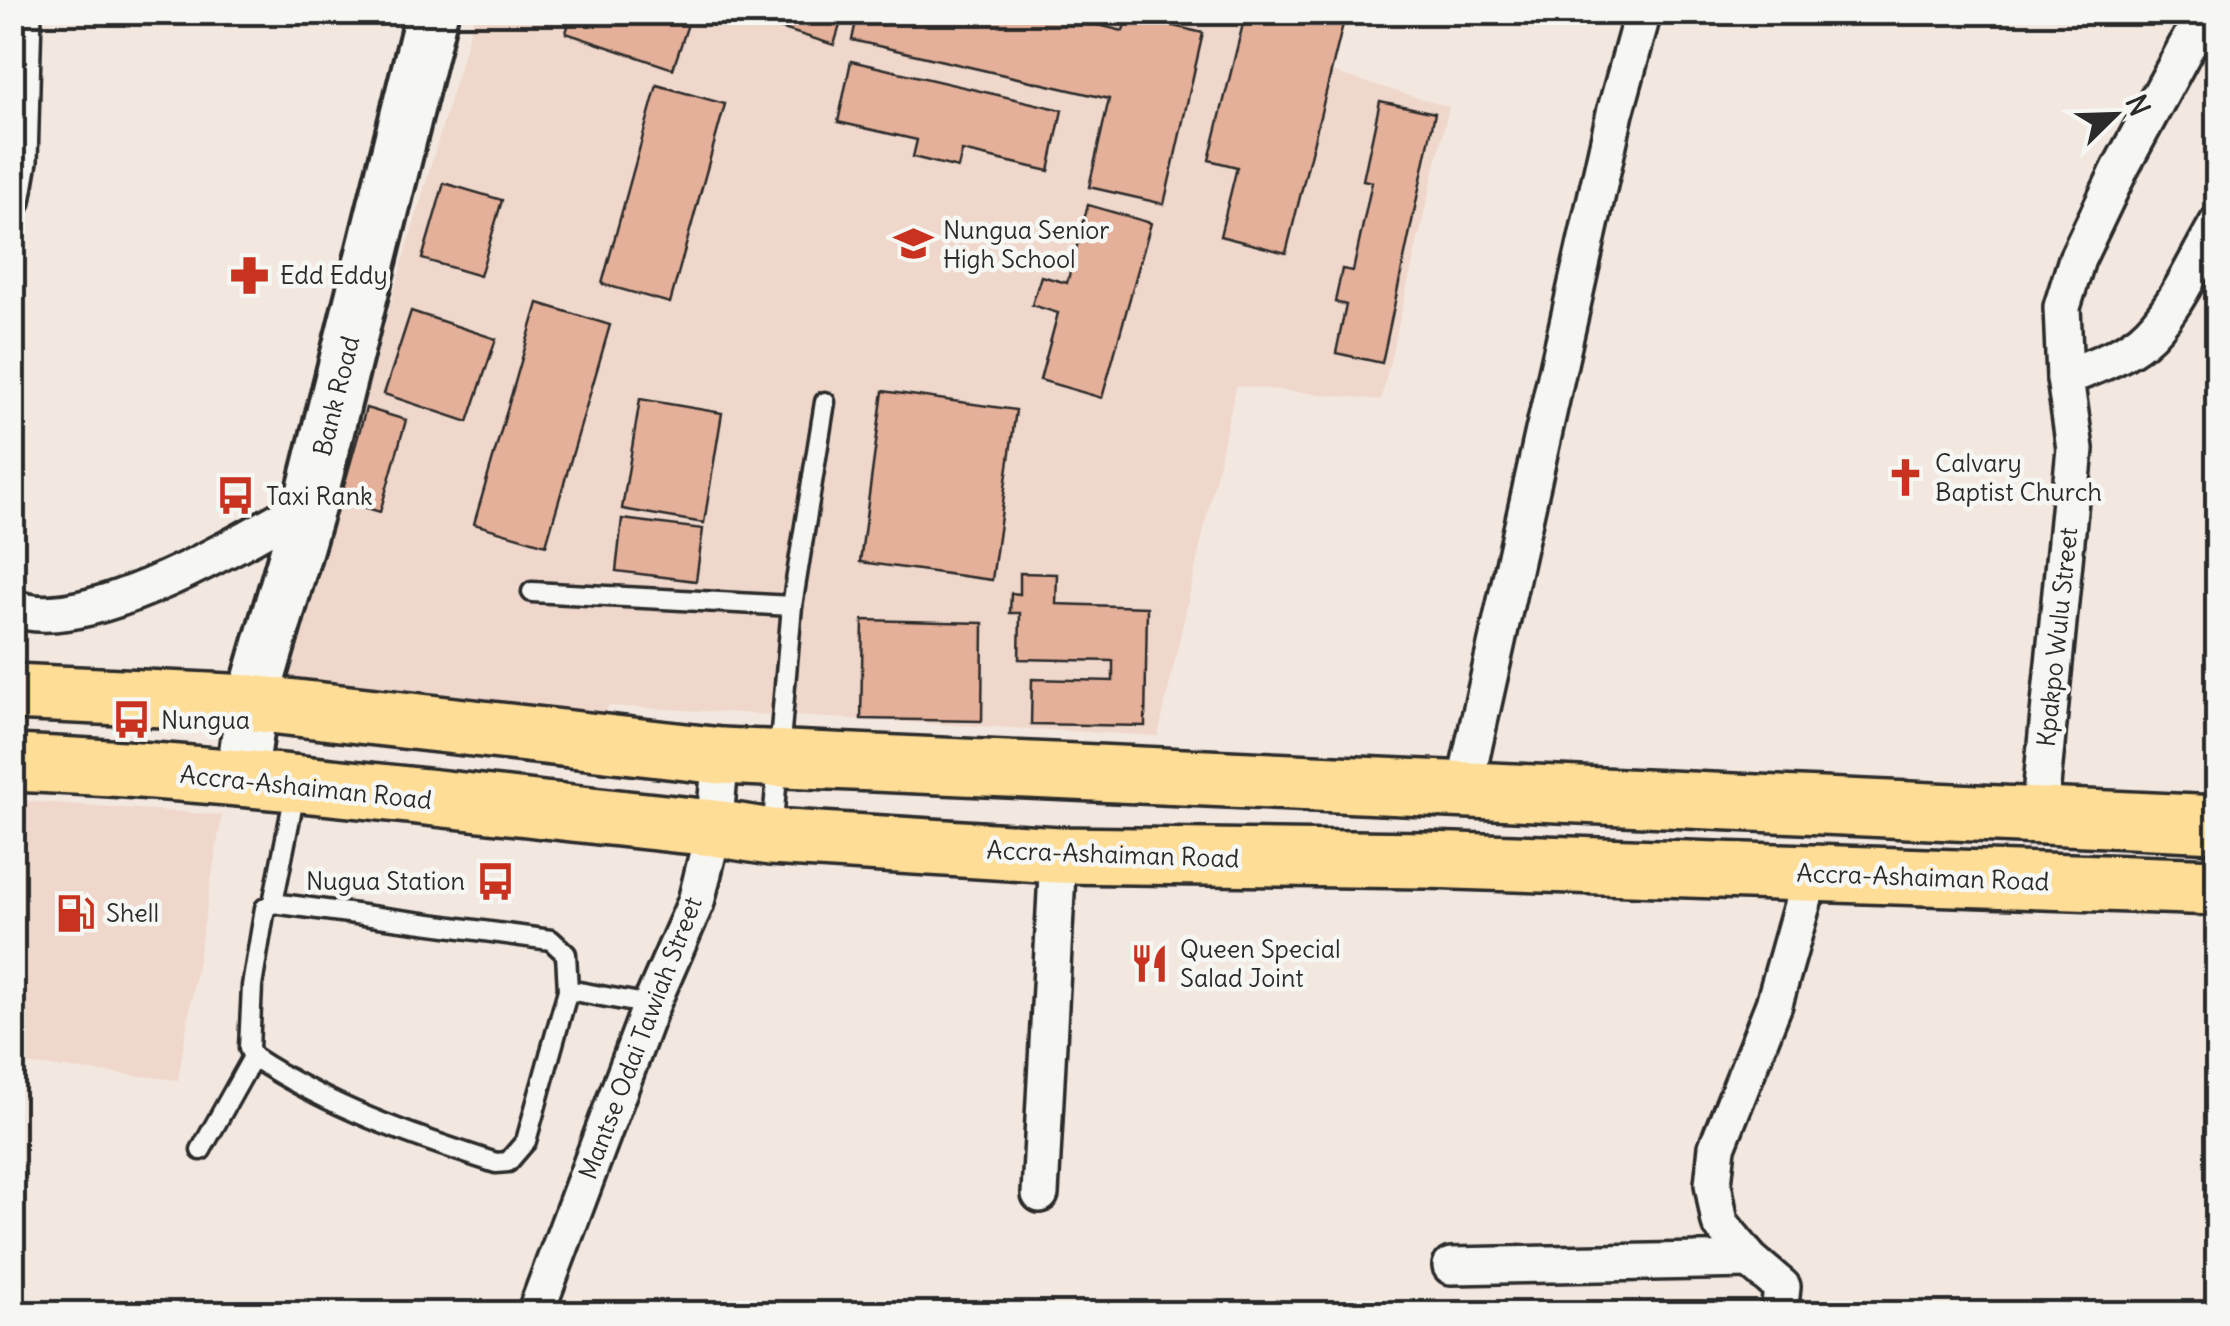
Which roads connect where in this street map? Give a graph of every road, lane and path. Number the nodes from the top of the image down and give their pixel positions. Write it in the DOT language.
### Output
graph roads {
  1 [pos="24,12"];
  2 [pos="432,12"];
  3 [pos="1643,12"];
  4 [pos="2205,12"];
  5 [pos="12,202"];
  6 [pos="2218,223"];
  7 [pos="2065,378"];
  8 [pos="825,402"];
  9 [pos="310,503"];
  10 [pos="532,592"];
  11 [pos="792,606"];
  12 [pos="12,607"];
  13 [pos="12,692"];
  14 [pos="252,703"];
  15 [pos="721,756"];
  16 [pos="780,759"];
  17 [pos="12,764"];
  18 [pos="242,780"];
  19 [pos="296,786"];
  20 [pos="1464,790"];
  21 [pos="2039,816"];
  22 [pos="2218,824"];
  23 [pos="714,828"];
  24 [pos="772,837"];
  25 [pos="1058,855"];
  26 [pos="1811,873"];
  27 [pos="2218,887"];
  28 [pos="272,903"];
  29 [pos="568,990"];
  30 [pos="650,1005"];
  31 [pos="252,1057"];
  32 [pos="201,1150"];
  33 [pos="1040,1194"];
  34 [pos="1750,1260"];
  35 [pos="1451,1266"];
  36 [pos="534,1314"];
  37 [pos="1779,1314"];
  1 -- 5 [label="street"];
  2 -- 9 [label="street, Bank Road"];
  3 -- 20 [label="street"];
  4 -- 7 [label="street, Kpakpo Wulu Street"];
  6 -- 7 [label="street"];
  7 -- 21 [label="street, Kpakpo Wulu Street"];
  8 -- 11 [label="lane"];
  9 -- 12 [label="street"];
  9 -- 14 [label="street, Bank Road"];
  10 -- 11 [label="lane"];
  11 -- 16 [label="lane"];
  13 -- 14 [label="main road"];
  14 -- 15 [label="main road"];
  14 -- 18 [label="street, Bank Road"];
  15 -- 16 [label="main road"];
  15 -- 23 [label="street, Mantse Odai Tawiah Street"];
  16 -- 20 [label="main road"];
  16 -- 24 [label="lane"];
  17 -- 18 [label="main road, Accra-Ashaiman Road"];
  18 -- 19 [label="main road, Accra-Ashaiman Road"];
  19 -- 23 [label="main road, Accra-Ashaiman Road"];
  19 -- 28 [label="lane"];
  20 -- 21 [label="main road"];
  21 -- 22 [label="main road"];
  23 -- 24 [label="main road, Accra-Ashaiman Road"];
  23 -- 30 [label="street, Mantse Odai Tawiah Street"];
  24 -- 25 [label="main road, Accra-Ashaiman Road"];
  25 -- 26 [label="main road, Accra-Ashaiman Road"];
  25 -- 33 [label="street"];
  26 -- 27 [label="main road, Accra-Ashaiman Road"];
  26 -- 34 [label="street"];
  28 -- 29 [label="lane"];
  28 -- 31 [label="lane"];
  29 -- 30 [label="lane"];
  29 -- 31 [label="lane"];
  30 -- 36 [label="street, Mantse Odai Tawiah Street"];
  31 -- 32 [label="lane"];
  34 -- 35 [label="street"];
  34 -- 37 [label="street"];
}
